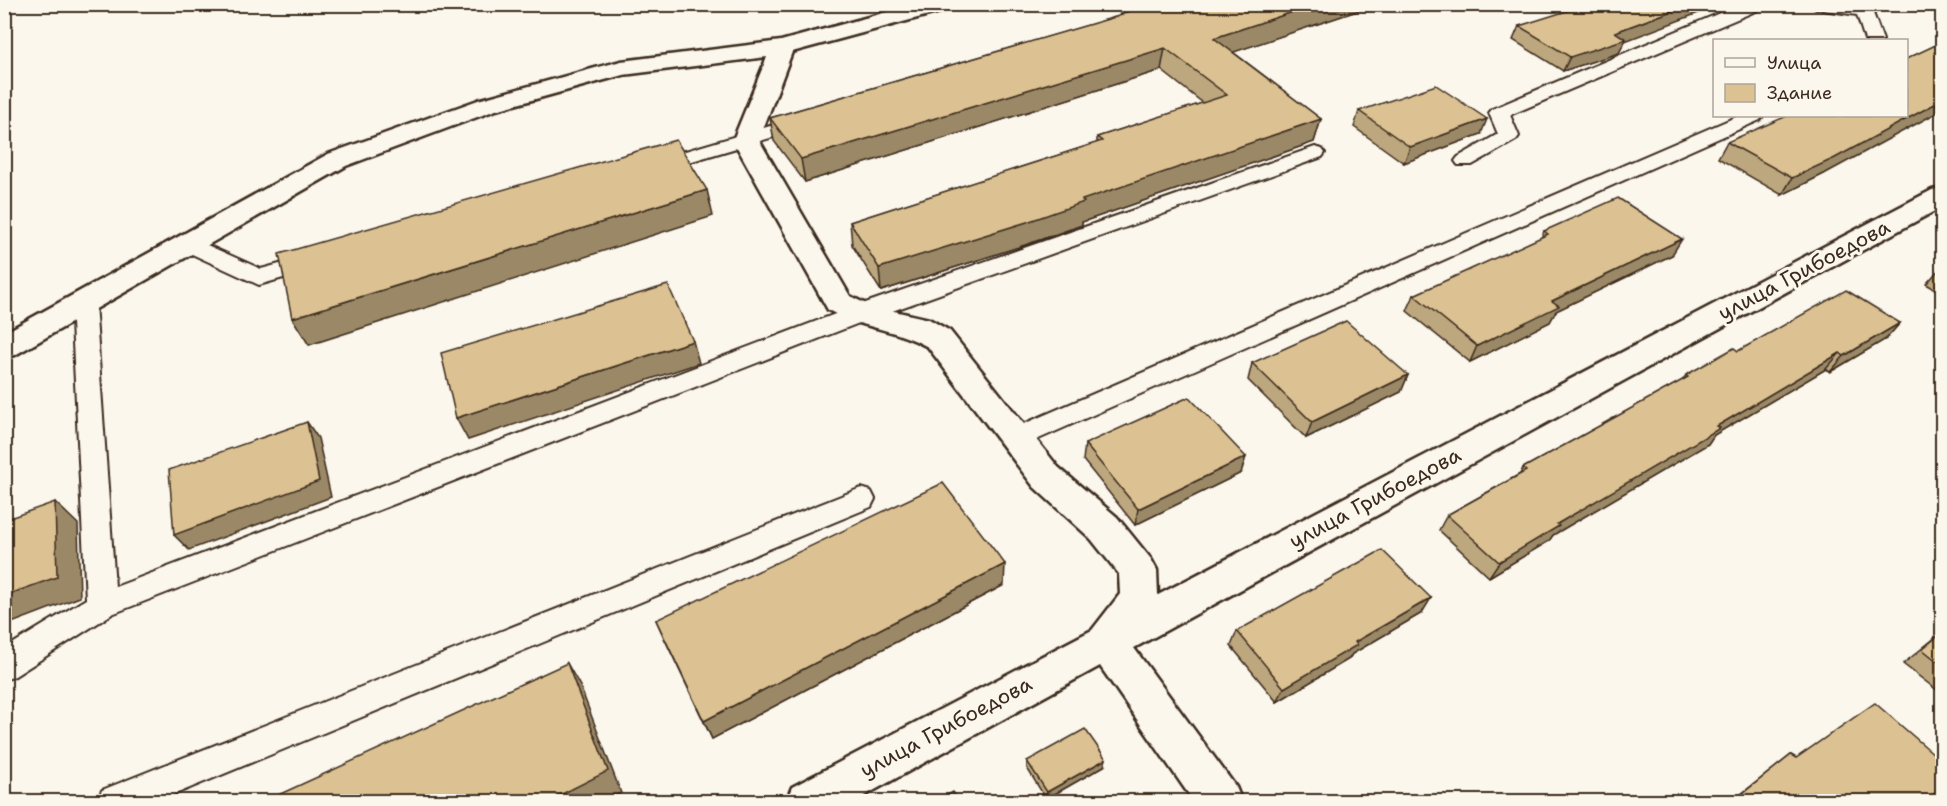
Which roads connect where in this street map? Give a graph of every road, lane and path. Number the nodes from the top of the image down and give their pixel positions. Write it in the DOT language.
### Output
graph roads {
  1 [pos="943,4"];
  2 [pos="1757,4"];
  3 [pos="1816,4"];
  4 [pos="1871,8"];
  5 [pos="1874,39"];
  6 [pos="782,48"];
  7 [pos="825,115"];
  8 [pos="1751,117"];
  9 [pos="746,140"];
  10 [pos="1315,153"];
  11 [pos="1464,161"];
  12 [pos="633,172"];
  13 [pos="1942,196"];
  14 [pos="189,244"];
  15 [pos="338,255"];
  16 [pos="83,303"];
  17 [pos="859,314"];
  18 [pos="4,347"];
  19 [pos="1016,438"];
  20 [pos="861,499"];
  21 [pos="101,604"];
  22 [pos="1106,642"];
  23 [pos="4,666"];
  24 [pos="141,795"];
  25 [pos="114,801"];
  26 [pos="808,801"];
  27 [pos="1220,801"];
  1 -- 6 [label="street"];
  2 -- 11 [label="lane"];
  3 -- 4 [label="lane"];
  4 -- 5 [label="lane"];
  6 -- 9 [label="street"];
  6 -- 14 [label="street"];
  7 -- 9 [label="lane"];
  8 -- 19 [label="lane"];
  9 -- 12 [label="lane"];
  9 -- 17 [label="street"];
  10 -- 17 [label="lane"];
  13 -- 22 [label="street, улица Грибоедова"];
  14 -- 15 [label="lane"];
  14 -- 16 [label="street"];
  16 -- 18 [label="street"];
  16 -- 21 [label="lane"];
  17 -- 19 [label="street"];
  17 -- 21 [label="lane"];
  19 -- 22 [label="street"];
  20 -- 24 [label="lane"];
  21 -- 23 [label="lane"];
  22 -- 26 [label="street, улица Грибоедова"];
  22 -- 27 [label="street"];
  24 -- 25 [label="lane"];
}
